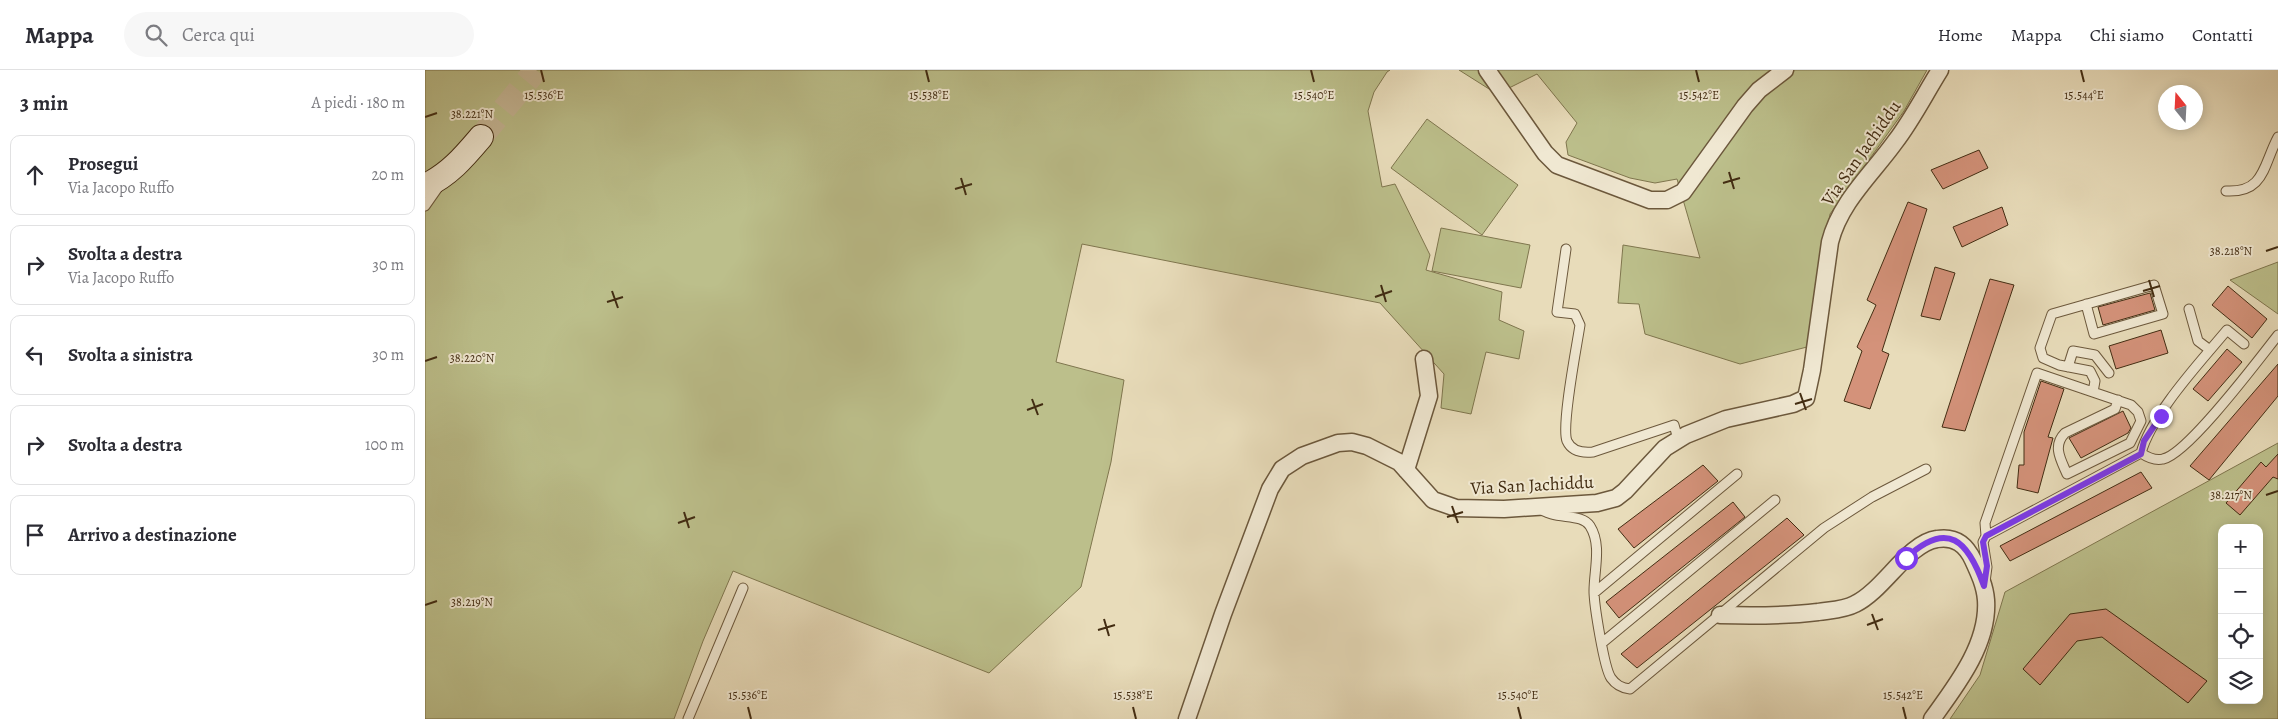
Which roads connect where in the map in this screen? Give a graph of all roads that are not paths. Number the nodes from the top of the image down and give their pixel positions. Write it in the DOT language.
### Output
graph roads {
  1 [pos="1487,70"];
  2 [pos="1785,70"];
  3 [pos="1939,70"];
  4 [pos="481,137"];
  5 [pos="2278,137"];
  6 [pos="446,174"];
  7 [pos="425,186"];
  8 [pos="2226,191"];
  9 [pos="425,206"];
  10 [pos="1566,249"];
  11 [pos="2086,304"];
  12 [pos="2189,309"];
  13 [pos="2278,335"];
  14 [pos="2243,344"];
  15 [pos="2210,350"];
  16 [pos="1424,359"];
  17 [pos="2069,367"];
  18 [pos="2109,373"];
  19 [pos="2093,392"];
  20 [pos="2117,400"];
  21 [pos="1678,439"];
  22 [pos="2141,454"];
  23 [pos="1926,469"];
  24 [pos="1406,470"];
  25 [pos="1737,474"];
  26 [pos="1775,500"];
  27 [pos="1538,507"];
  28 [pos="1986,536"];
  29 [pos="1984,586"];
  30 [pos="743,588"];
  31 [pos="1594,593"];
  32 [pos="1720,615"];
  33 [pos="1603,643"];
  34 [pos="688,719"];
  35 [pos="1187,719"];
  36 [pos="1932,719"];
  1 -- 2 [label="street"];
  3 -- 21 [label="street, Via San Jachiddu"];
  4 -- 6 [label="main road"];
  5 -- 8 [label="lane"];
  6 -- 7 [label="main road"];
  6 -- 9 [label="lane"];
  10 -- 21 [label="lane"];
  11 -- 11 [label="lane"];
  11 -- 17 [label="lane"];
  12 -- 15 [label="lane"];
  13 -- 22 [label="lane"];
  14 -- 15 [label="lane"];
  15 -- 22 [label="lane"];
  16 -- 24 [label="street"];
  17 -- 18 [label="lane"];
  17 -- 19 [label="lane"];
  19 -- 20 [label="lane"];
  19 -- 28 [label="lane"];
  20 -- 20 [label="lane"];
  21 -- 27 [label="street, Via San Jachiddu"];
  22 -- 28 [label="lane"];
  23 -- 32 [label="lane"];
  24 -- 27 [label="street, Via San Jachiddu"];
  24 -- 35 [label="street, Via San Jachiddu"];
  25 -- 31 [label="lane"];
  26 -- 33 [label="lane"];
  27 -- 31 [label="lane"];
  28 -- 29 [label="lane"];
  29 -- 32 [label="street"];
  29 -- 36 [label="street"];
  30 -- 34 [label="lane"];
  31 -- 33 [label="lane"];
  32 -- 33 [label="lane"];
}
